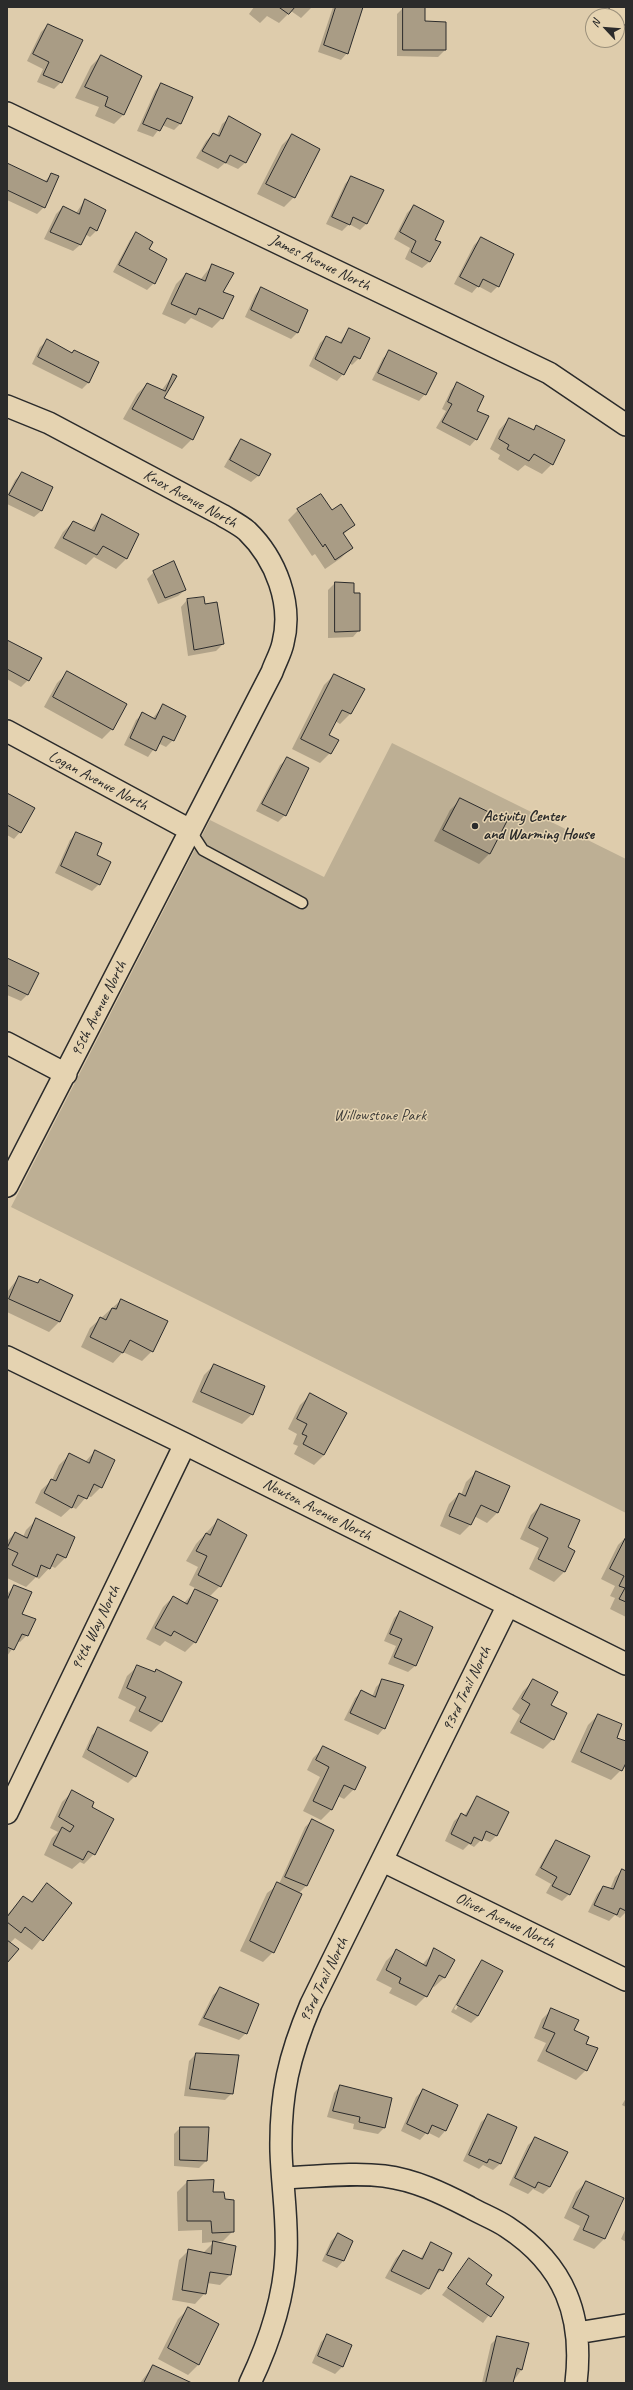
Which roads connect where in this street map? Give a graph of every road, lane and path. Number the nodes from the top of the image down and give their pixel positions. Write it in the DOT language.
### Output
graph roads {
  1 [pos="620,7"];
  2 [pos="626,14"];
  3 [pos="7,113"];
  4 [pos="7,406"];
  5 [pos="626,425"];
  6 [pos="7,731"];
  7 [pos="190,830"];
  8 [pos="302,903"];
  9 [pos="7,1043"];
  10 [pos="66,1074"];
  11 [pos="7,1186"];
  12 [pos="7,1358"];
  13 [pos="185,1444"];
  14 [pos="508,1605"];
  15 [pos="626,1664"];
  16 [pos="7,1813"];
  17 [pos="383,1862"];
  18 [pos="626,1980"];
  19 [pos="284,2178"];
  20 [pos="626,2325"];
  21 [pos="577,2333"];
  22 [pos="250,2383"];
  23 [pos="576,2383"];
  1 -- 2 [label="street"];
  3 -- 5 [label="street, James Avenue North"];
  4 -- 7 [label="street, Knox Avenue North"];
  6 -- 7 [label="street, Logan Avenue North"];
  7 -- 8 [label="lane"];
  7 -- 10 [label="street, 95th Avenue North"];
  9 -- 10 [label="street"];
  10 -- 11 [label="street, 95th Avenue North"];
  12 -- 13 [label="street, Newton Avenue North"];
  13 -- 14 [label="street, Newton Avenue North"];
  13 -- 16 [label="street, 94th Way North"];
  14 -- 15 [label="street, Newton Avenue North"];
  14 -- 17 [label="street, 93rd Trail North"];
  17 -- 18 [label="street, Oliver Avenue North"];
  17 -- 19 [label="street, 93rd Trail North"];
  19 -- 21 [label="street"];
  19 -- 22 [label="street, 93rd Trail North"];
  20 -- 21 [label="street"];
  21 -- 23 [label="street"];
}
